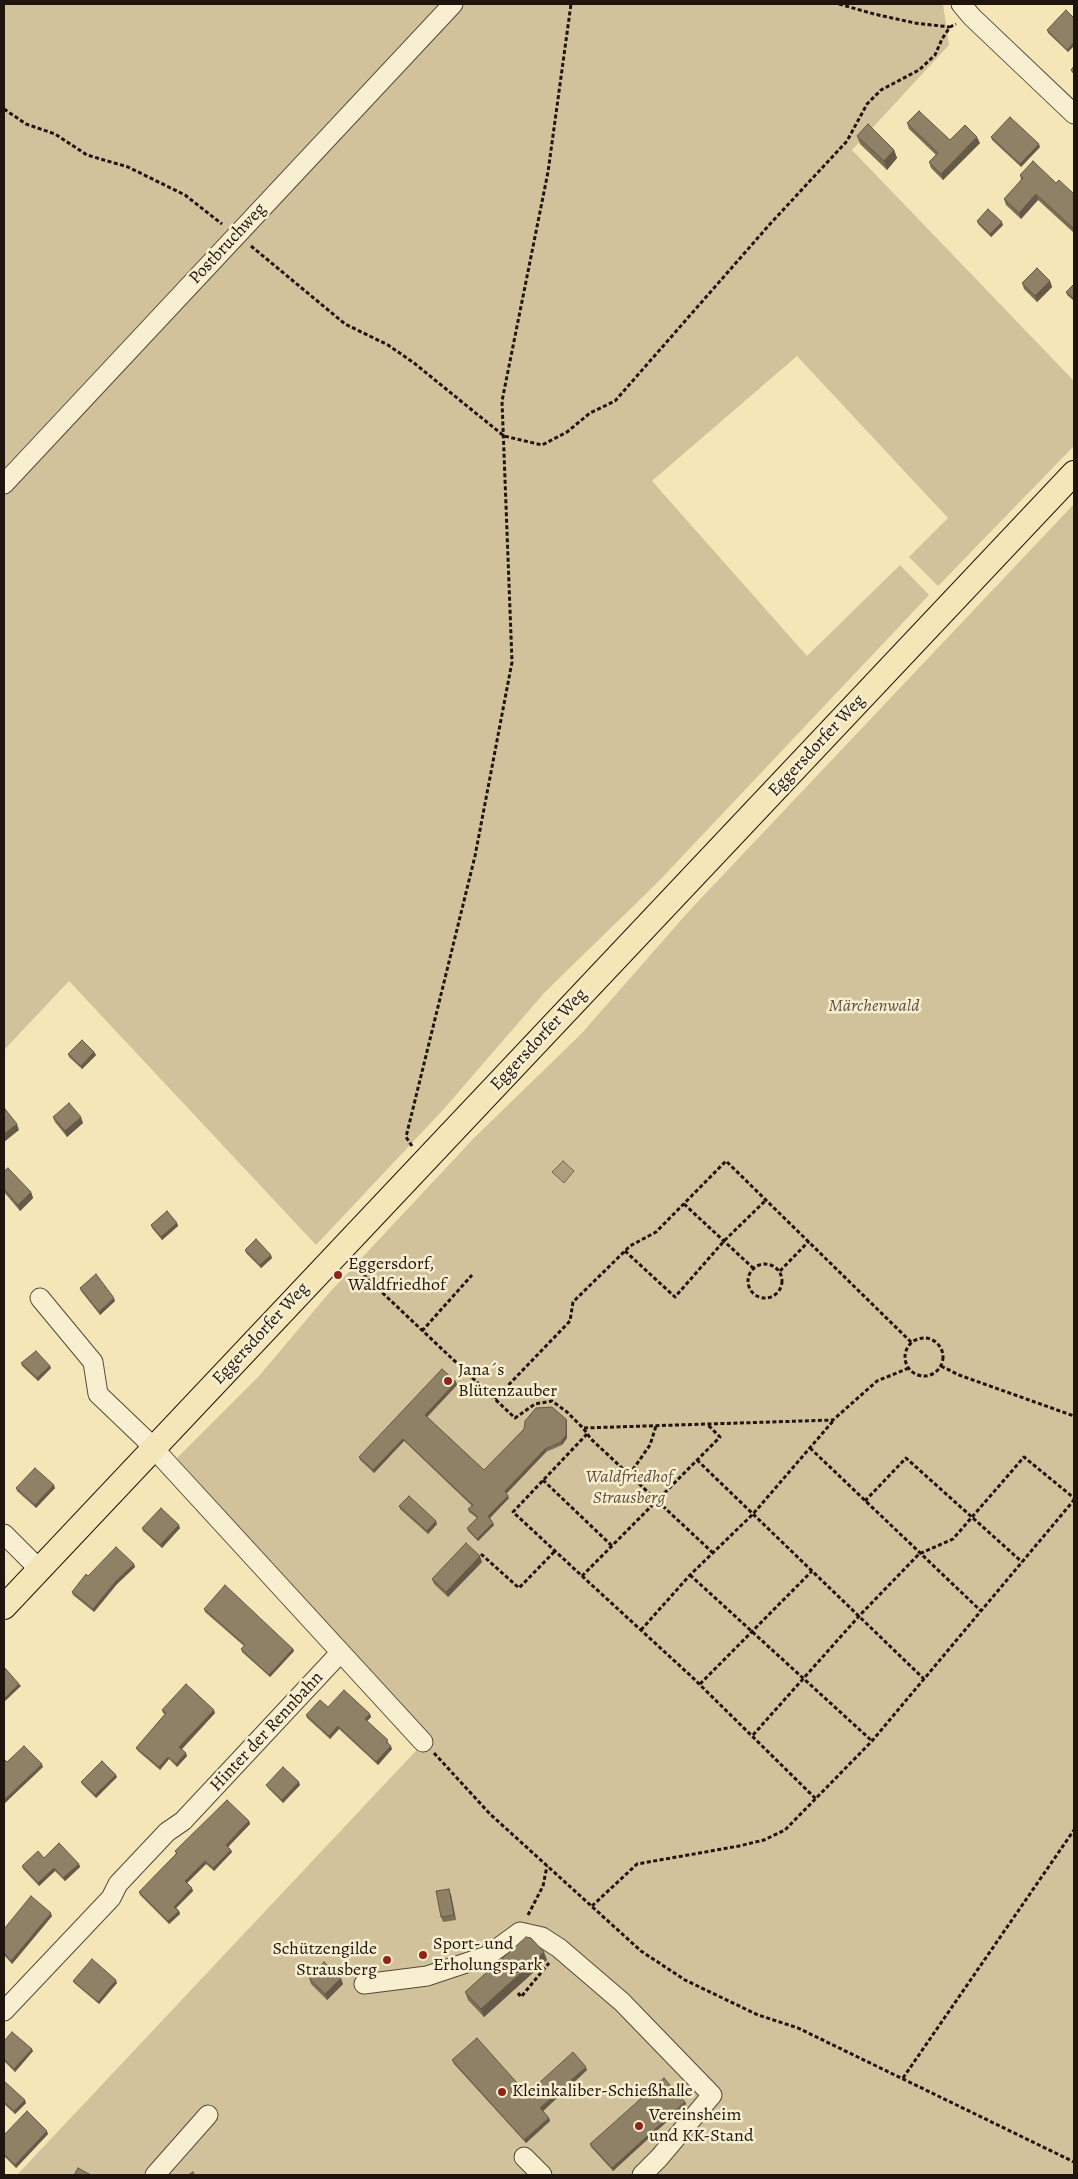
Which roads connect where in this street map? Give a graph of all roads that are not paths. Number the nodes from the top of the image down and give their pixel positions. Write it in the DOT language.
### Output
graph roads {
  1 [pos="453,4"];
  2 [pos="966,10"];
  3 [pos="1074,114"];
  4 [pos="1074,473"];
  5 [pos="4,484"];
  6 [pos="40,1298"];
  7 [pos="153,1448"];
  8 [pos="4,1534"];
  9 [pos="39,1569"];
  10 [pos="4,1607"];
  11 [pos="340,1653"];
  12 [pos="423,1742"];
  13 [pos="364,1984"];
  14 [pos="4,2011"];
  15 [pos="208,2115"];
  16 [pos="524,2157"];
  17 [pos="155,2175"];
  18 [pos="542,2175"];
  19 [pos="642,2175"];
  1 -- 5 [label="street, Postbruchweg"];
  2 -- 3 [label="street"];
  4 -- 7 [label="main road, Eggersdorfer Weg"];
  6 -- 7 [label="street"];
  7 -- 9 [label="main road, Eggersdorfer Weg"];
  7 -- 11 [label="street"];
  8 -- 9 [label="street"];
  9 -- 10 [label="main road, Eggersdorfer Weg"];
  11 -- 12 [label="street"];
  11 -- 14 [label="street, Hinter der Rennbahn"];
  13 -- 19 [label="street"];
  15 -- 17 [label="street"];
  16 -- 18 [label="street"];
}
